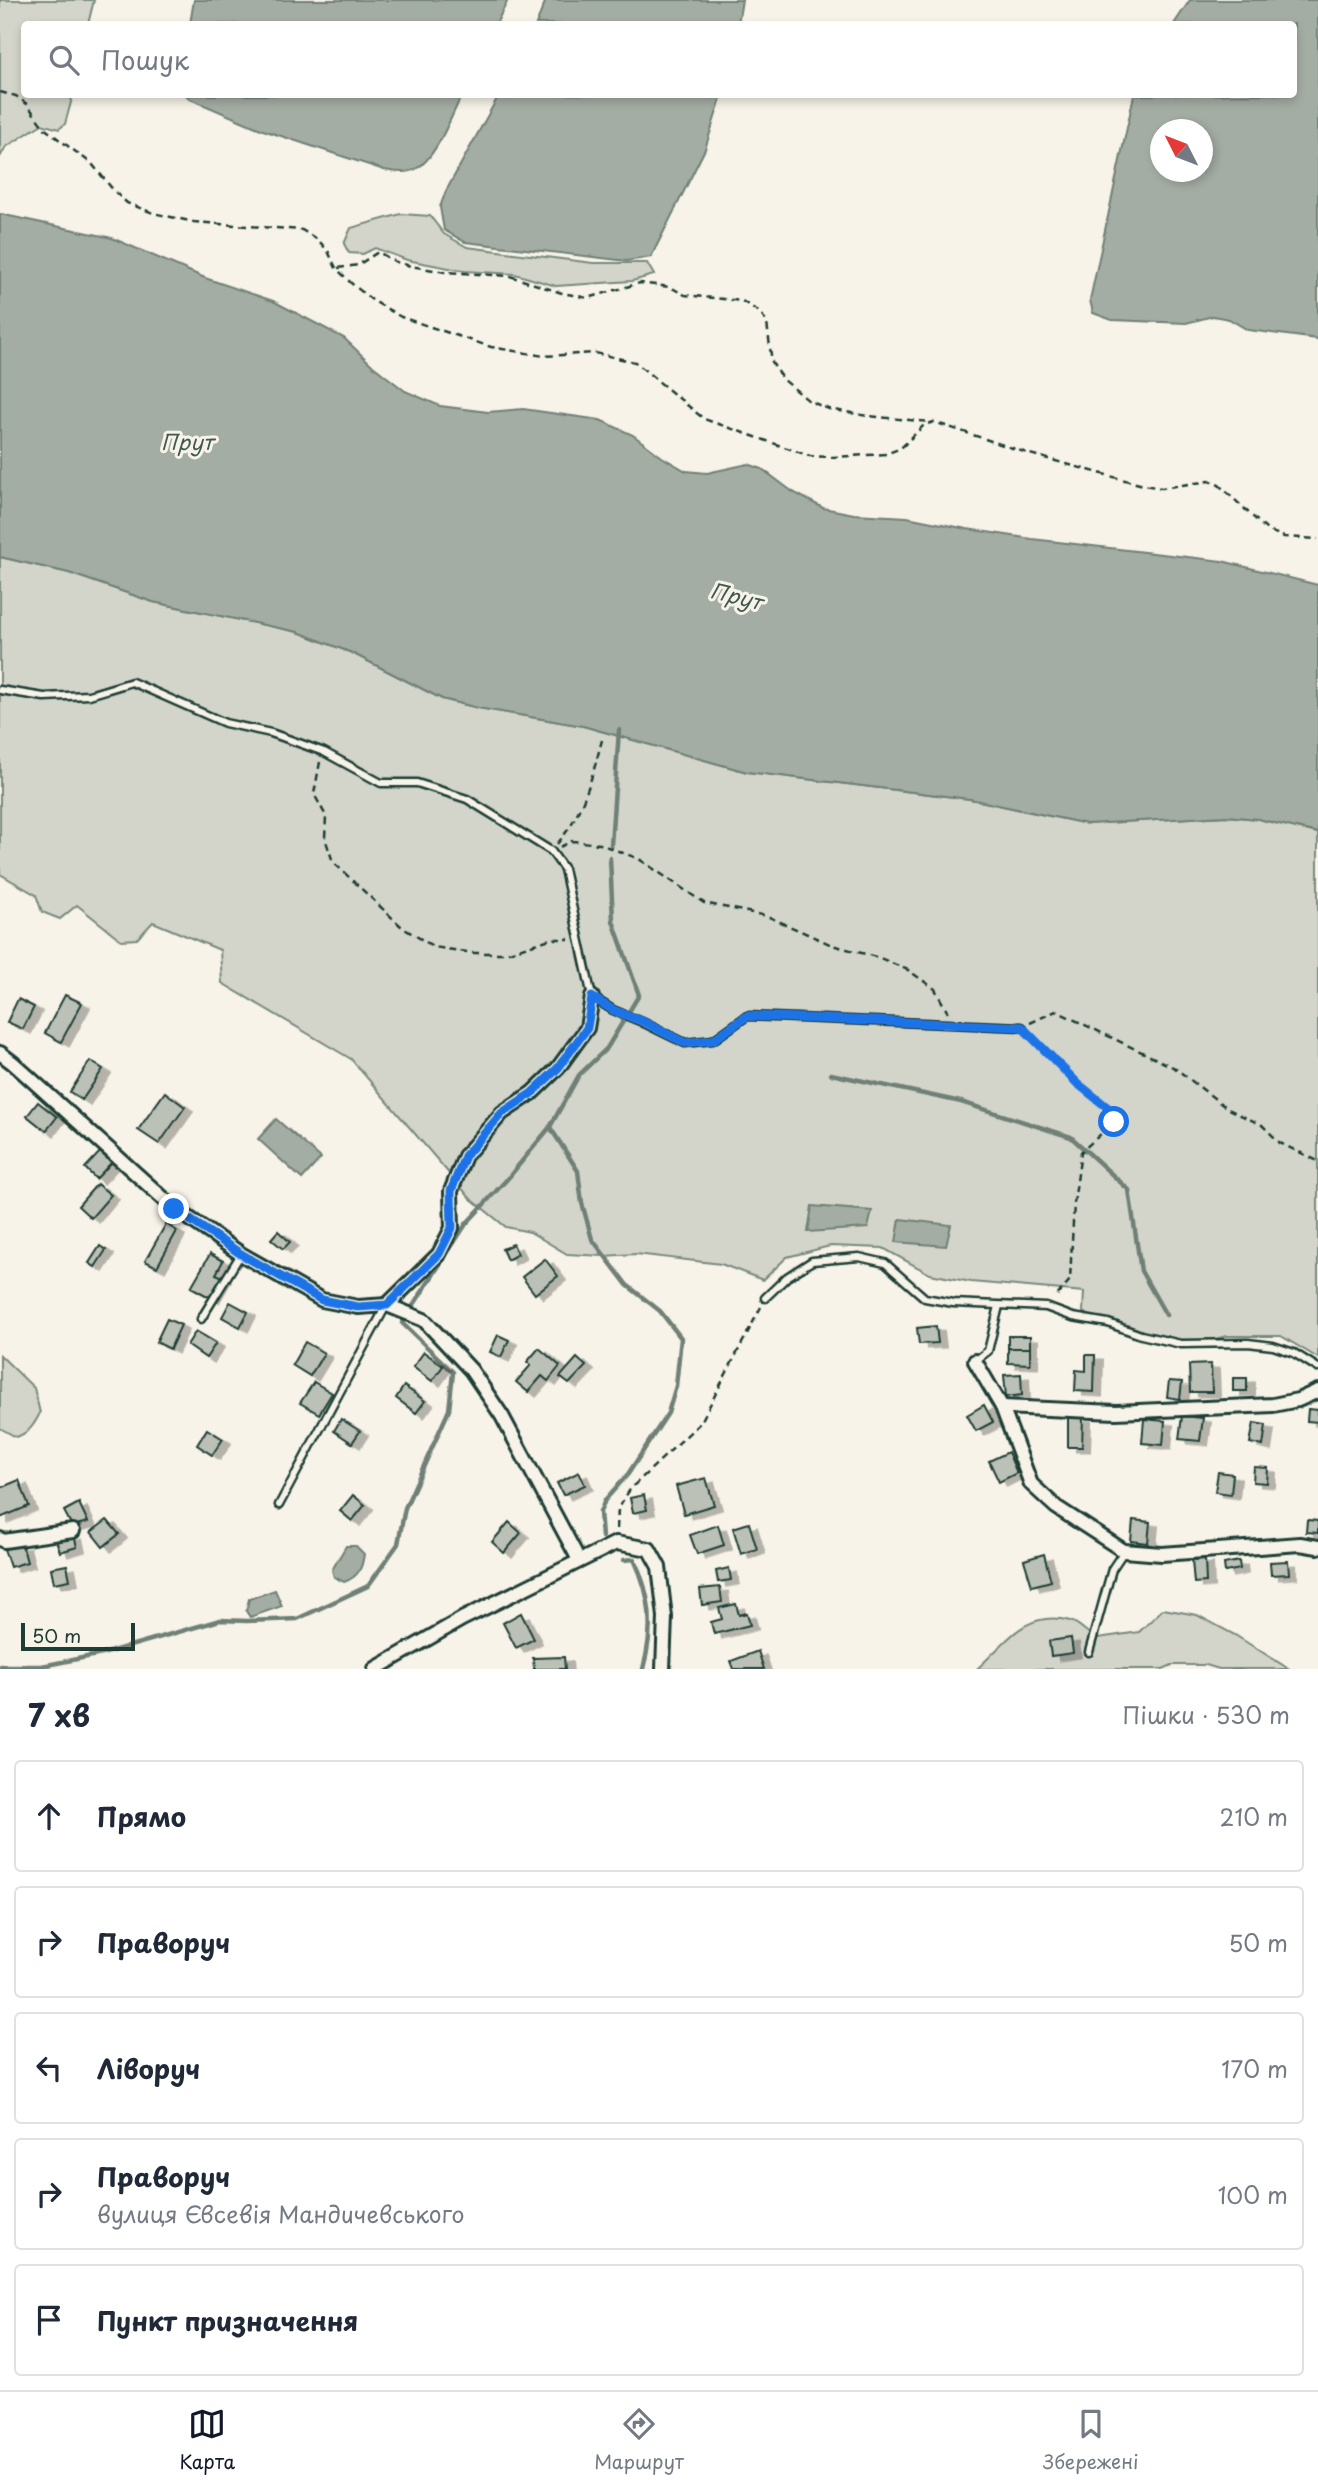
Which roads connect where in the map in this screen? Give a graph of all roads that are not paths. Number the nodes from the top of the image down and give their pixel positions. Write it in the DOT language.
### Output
graph roads {
  1 [pos="0,690"];
  2 [pos="592,997"];
  3 [pos="1022,1027"];
  4 [pos="0,1053"];
  5 [pos="241,1254"];
  6 [pos="765,1298"];
  7 [pos="392,1306"];
  8 [pos="999,1306"];
  9 [pos="201,1319"];
  10 [pos="975,1361"];
  11 [pos="1318,1368"];
  12 [pos="1318,1391"];
  13 [pos="1002,1407"];
  14 [pos="279,1505"];
  15 [pos="73,1531"];
  16 [pos="0,1539"];
  17 [pos="1318,1547"];
  18 [pos="1124,1551"];
  19 [pos="579,1560"];
  20 [pos="1089,1652"];
  21 [pos="375,1669"];
  22 [pos="663,1669"];
  1 -- 2 [label="lane"];
  2 -- 3 [label="lane"];
  2 -- 7 [label="street"];
  4 -- 5 [label="street"];
  5 -- 7 [label="street"];
  5 -- 9 [label="lane"];
  6 -- 8 [label="lane"];
  7 -- 14 [label="lane"];
  7 -- 19 [label="street"];
  8 -- 10 [label="lane"];
  8 -- 11 [label="lane"];
  10 -- 13 [label="street"];
  12 -- 13 [label="street"];
  13 -- 18 [label="street"];
  15 -- 16 [label="street"];
  17 -- 18 [label="street"];
  18 -- 20 [label="lane"];
  19 -- 21 [label="street"];
  19 -- 22 [label="street"];
}
